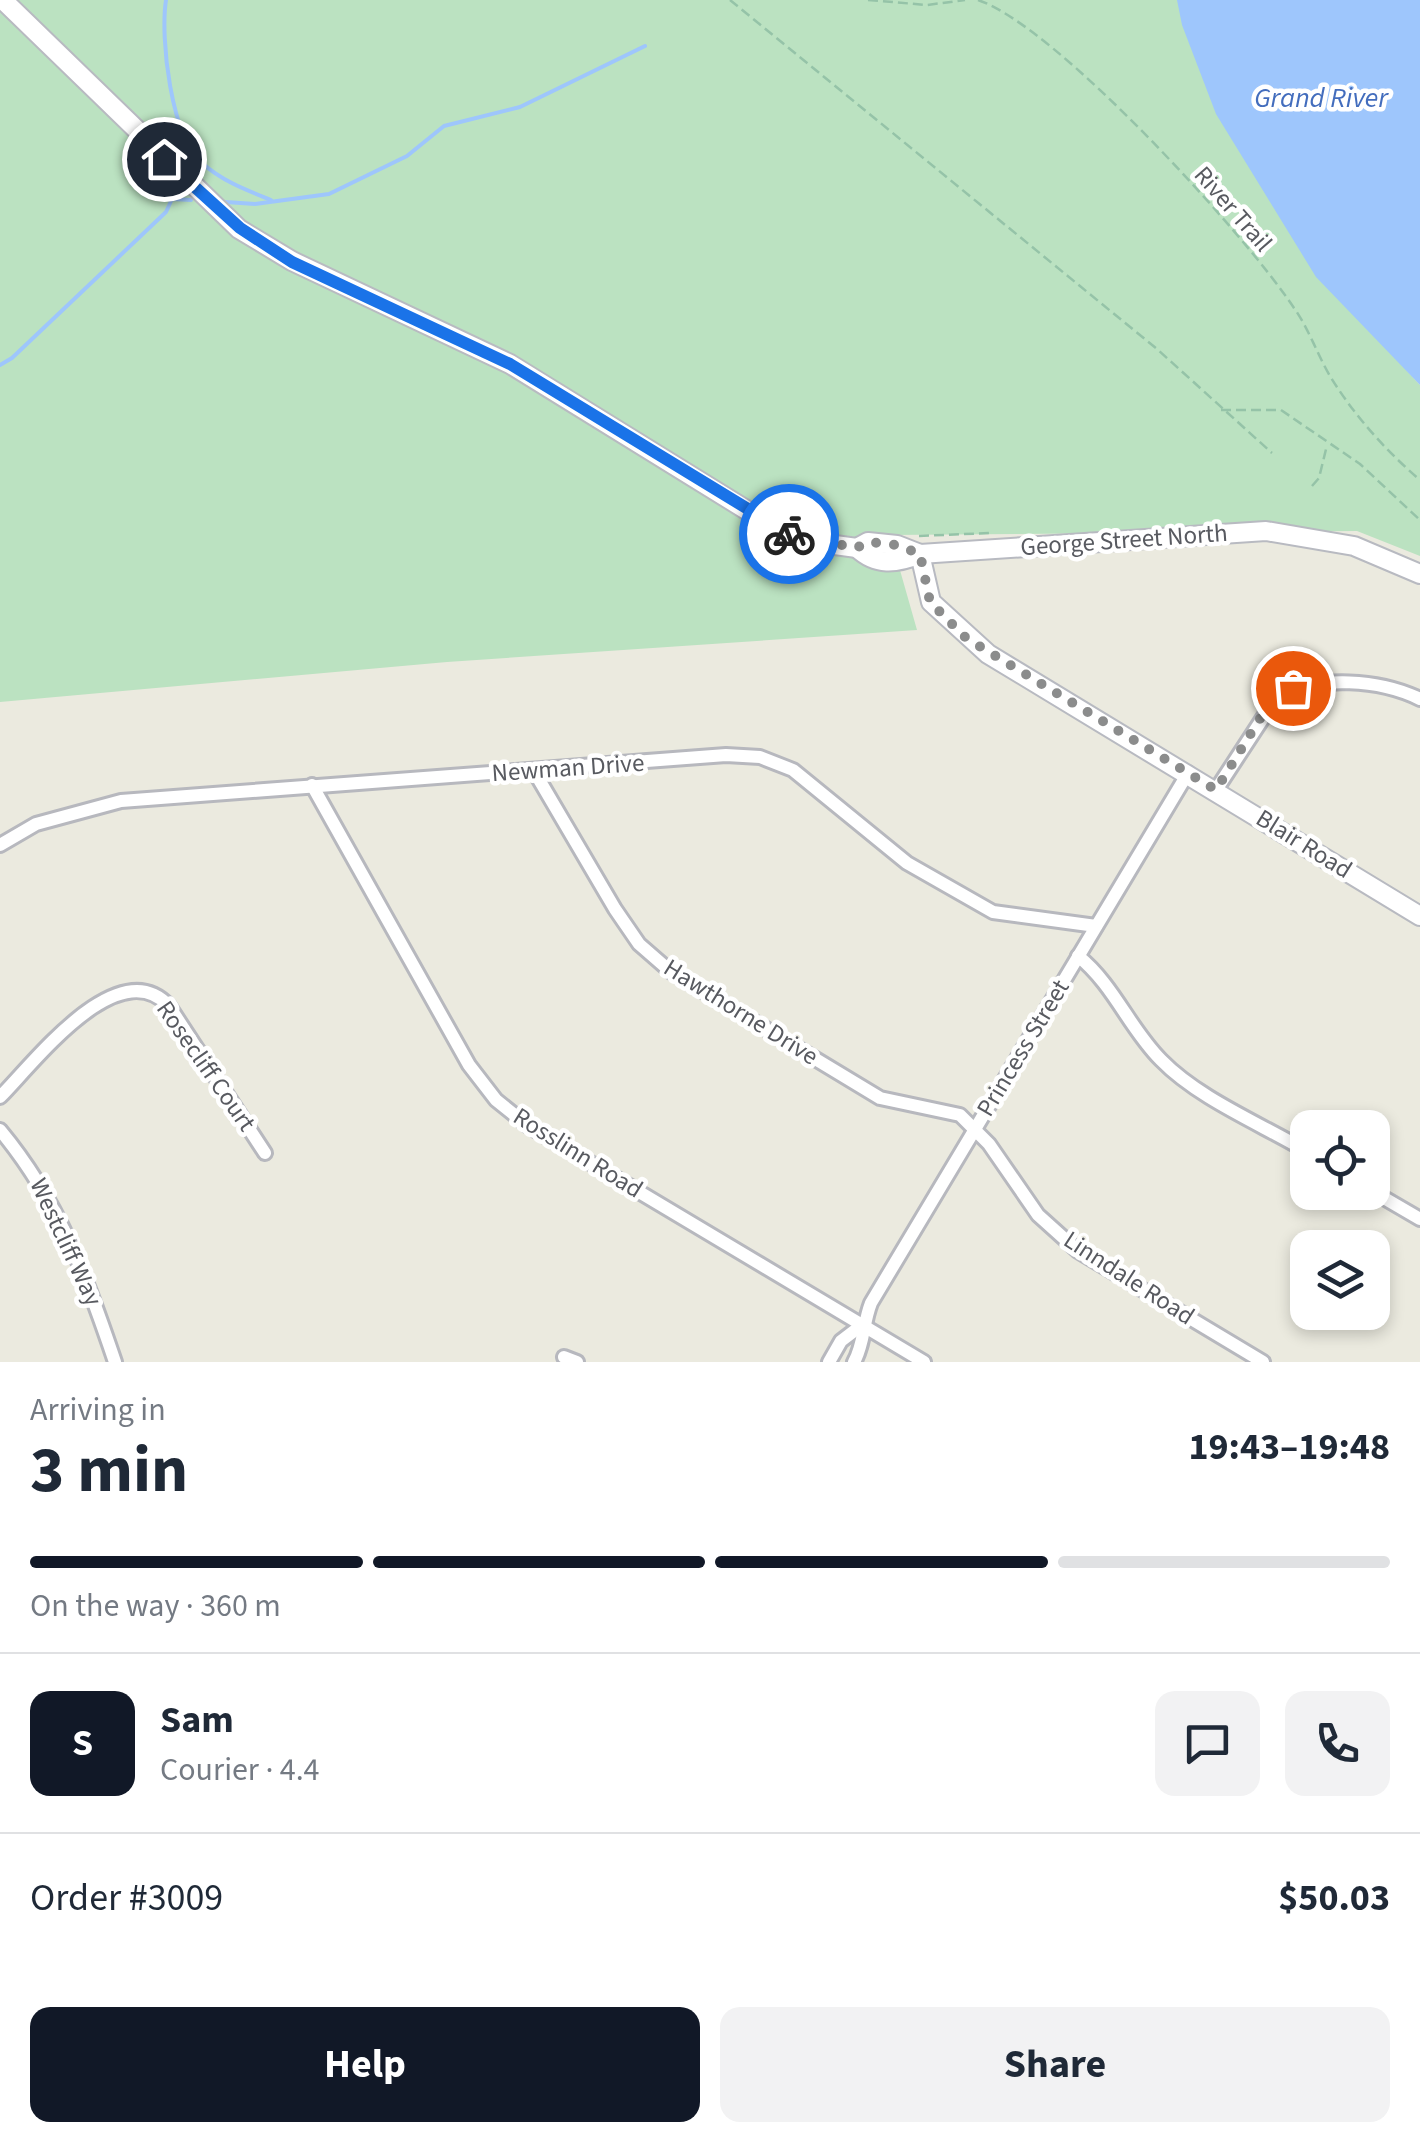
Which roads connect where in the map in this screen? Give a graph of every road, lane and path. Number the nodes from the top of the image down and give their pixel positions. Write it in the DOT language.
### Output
graph roads {
  1 [pos="3,0"];
  2 [pos="730,0"];
  3 [pos="868,0"];
  4 [pos="965,0"];
  5 [pos="978,0"];
  6 [pos="1221,410"];
  7 [pos="1327,444"];
  8 [pos="1272,453"];
  9 [pos="1420,480"];
  10 [pos="1312,486"];
  11 [pos="1420,520"];
  12 [pos="920,554"];
  13 [pos="1420,574"];
  14 [pos="1420,699"];
  15 [pos="534,771"];
  16 [pos="1188,774"];
  17 [pos="312,785"];
  18 [pos="1216,790"];
  19 [pos="0,844"];
  20 [pos="1420,916"];
  21 [pos="1096,926"];
  22 [pos="1078,956"];
  23 [pos="0,1097"];
  24 [pos="975,1129"];
  25 [pos="0,1130"];
  26 [pos="1290,1141"];
  27 [pos="265,1153"];
  28 [pos="1390,1202"];
  29 [pos="1420,1220"];
  30 [pos="862,1325"];
  31 [pos="115,1362"];
  32 [pos="828,1362"];
  33 [pos="854,1362"];
  34 [pos="924,1362"];
  35 [pos="1263,1362"];
  1 -- 12 [label="main road"];
  2 -- 6 [label="path"];
  3 -- 4 [label="path"];
  5 -- 9 [label="path, River Trail"];
  6 -- 7 [label="path"];
  6 -- 8 [label="path"];
  7 -- 10 [label="path"];
  7 -- 11 [label="path"];
  12 -- 13 [label="main road, George Street North"];
  12 -- 16 [label="main road, Blair Road"];
  14 -- 18 [label="street"];
  15 -- 17 [label="street, Newman Drive"];
  15 -- 21 [label="street, Newman Drive"];
  15 -- 24 [label="street, Hawthorne Drive"];
  16 -- 18 [label="main road, Blair Road"];
  16 -- 21 [label="street, Princess Street"];
  17 -- 19 [label="street, Newman Drive"];
  17 -- 30 [label="street, Rosslinn Road"];
  18 -- 20 [label="main road, Blair Road"];
  21 -- 22 [label="street, Princess Street"];
  22 -- 24 [label="street, Princess Street"];
  22 -- 26 [label="street"];
  23 -- 27 [label="street, Rosecliff Court"];
  24 -- 30 [label="street, Princess Street"];
  24 -- 35 [label="street, Linndale Road"];
  25 -- 31 [label="street, Westcliff Way"];
  28 -- 29 [label="street"];
  30 -- 32 [label="street, Princess Street"];
  30 -- 33 [label="street, Princess Street"];
  30 -- 34 [label="street, Rosslinn Road"];
}
